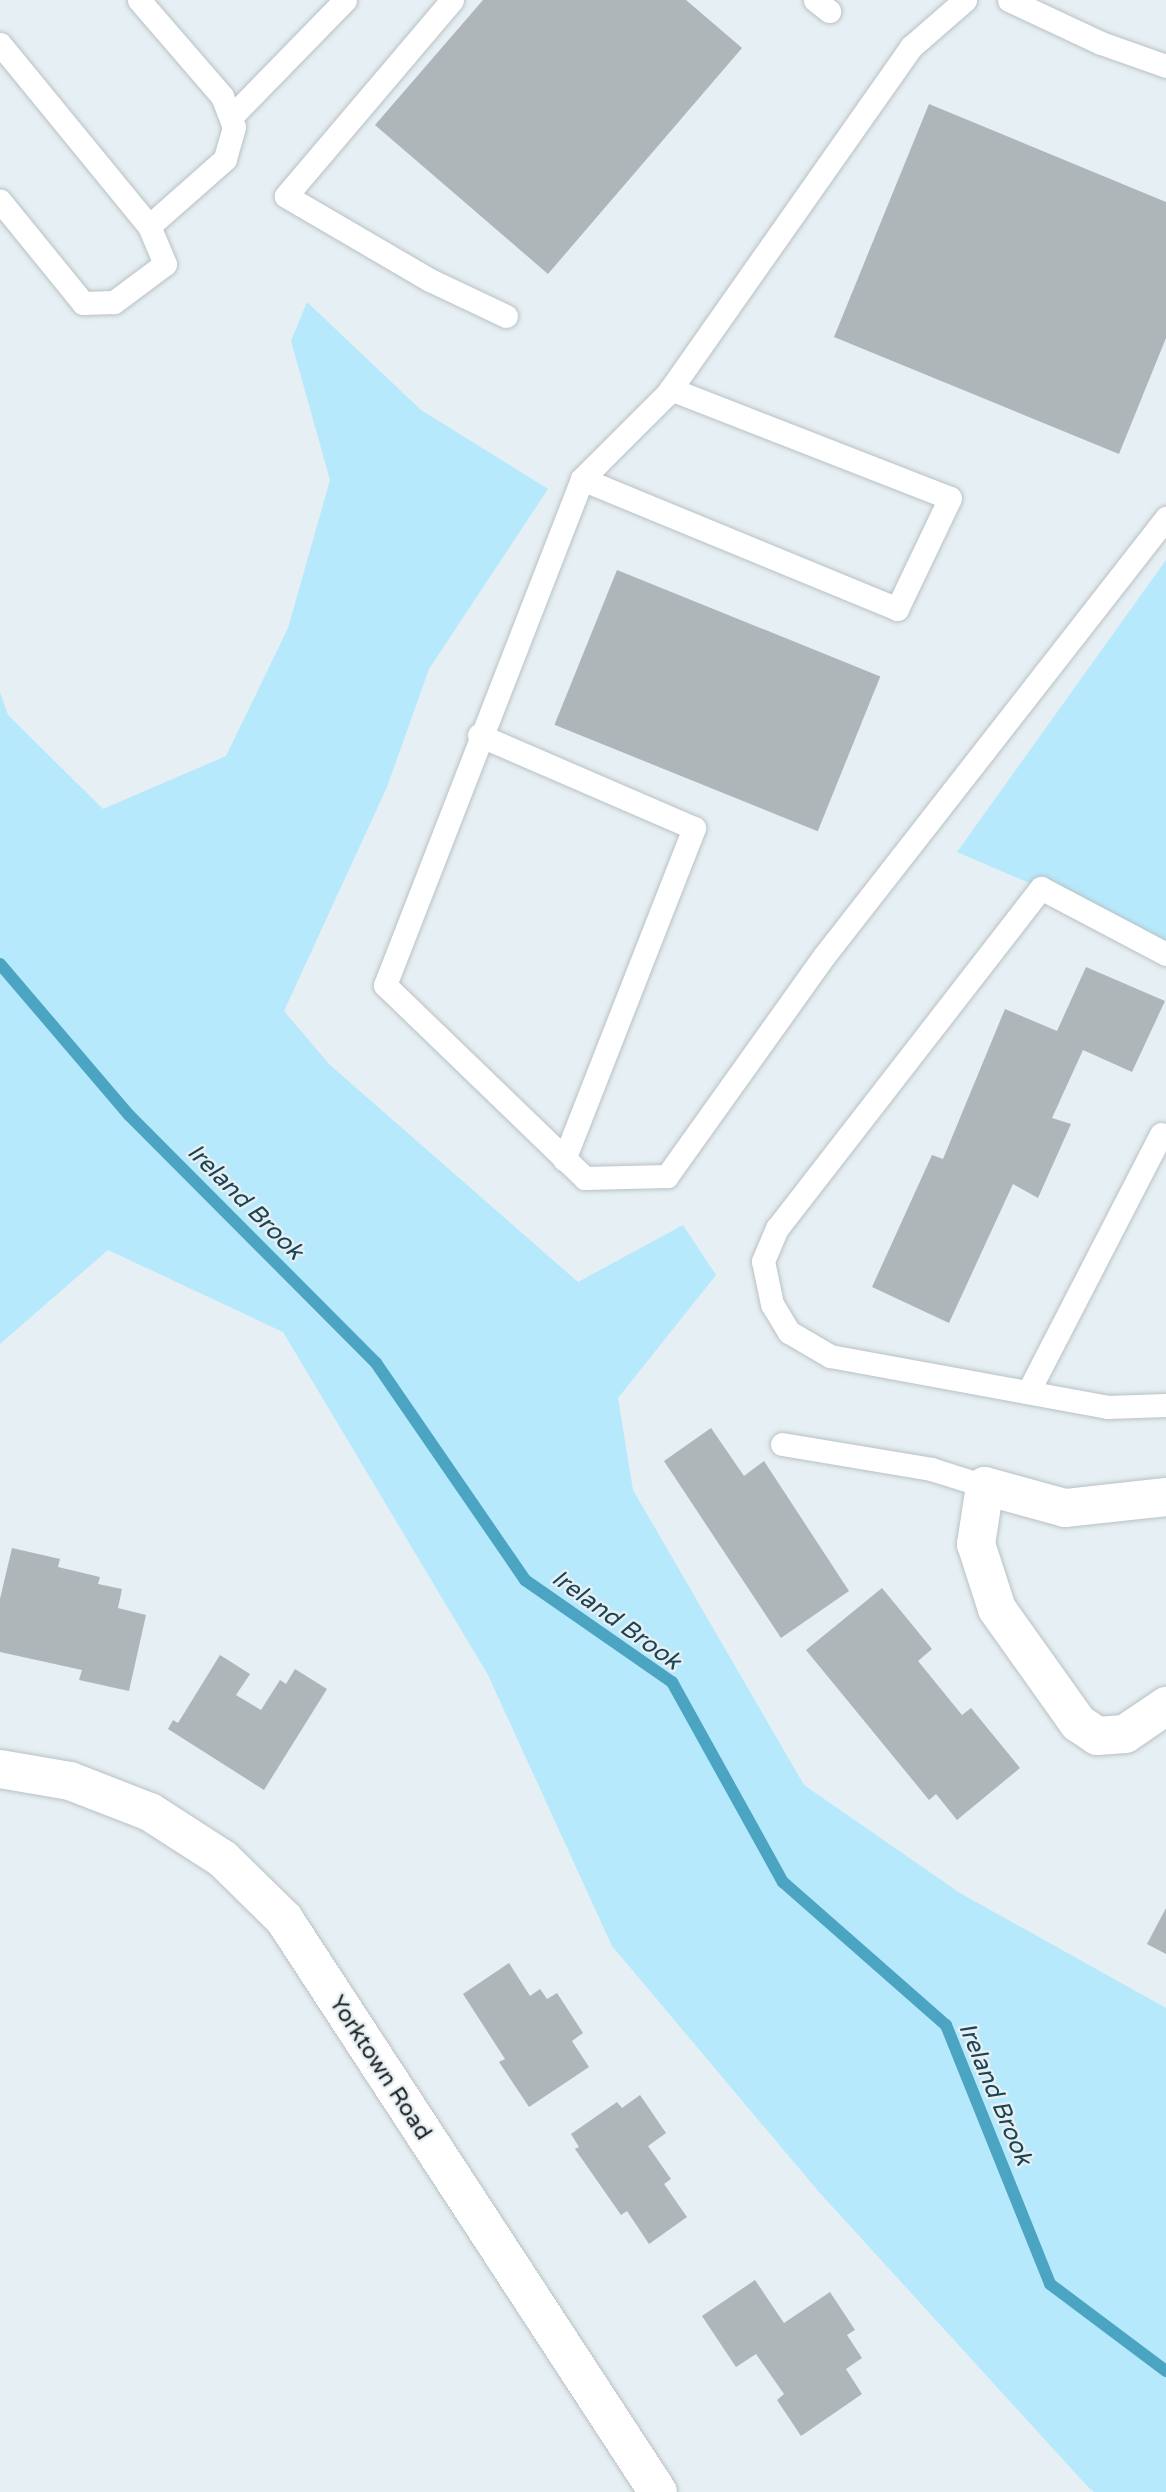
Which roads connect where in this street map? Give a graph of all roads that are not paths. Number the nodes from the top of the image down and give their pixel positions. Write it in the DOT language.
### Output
graph roads {
  1 [pos="139,0"];
  2 [pos="345,0"];
  3 [pos="452,0"];
  4 [pos="965,0"];
  5 [pos="1009,0"];
  6 [pos="0,44"];
  7 [pos="1166,66"];
  8 [pos="231,117"];
  9 [pos="0,201"];
  10 [pos="149,226"];
  11 [pos="506,316"];
  12 [pos="671,389"];
  13 [pos="582,479"];
  14 [pos="1166,518"];
  15 [pos="479,735"];
  16 [pos="1166,954"];
  17 [pos="1161,1135"];
  18 [pos="564,1159"];
  19 [pos="1028,1390"];
  20 [pos="1166,1405"];
  21 [pos="782,1444"];
  22 [pos="985,1486"];
  23 [pos="1166,1497"];
  24 [pos="1166,1706"];
  25 [pos="0,1769"];
  26 [pos="658,2492"];
  1 -- 8 [label="lane"];
  2 -- 8 [label="lane"];
  3 -- 11 [label="lane"];
  4 -- 12 [label="lane"];
  5 -- 7 [label="lane"];
  6 -- 10 [label="lane"];
  8 -- 10 [label="lane"];
  9 -- 10 [label="lane"];
  12 -- 13 [label="lane"];
  12 -- 13 [label="lane"];
  13 -- 15 [label="lane"];
  14 -- 18 [label="lane"];
  15 -- 18 [label="lane"];
  15 -- 18 [label="lane"];
  16 -- 19 [label="lane"];
  17 -- 19 [label="lane"];
  19 -- 20 [label="lane"];
  21 -- 22 [label="lane"];
  22 -- 23 [label="street"];
  22 -- 24 [label="street"];
  25 -- 26 [label="street, Yorktown Road"];
}
